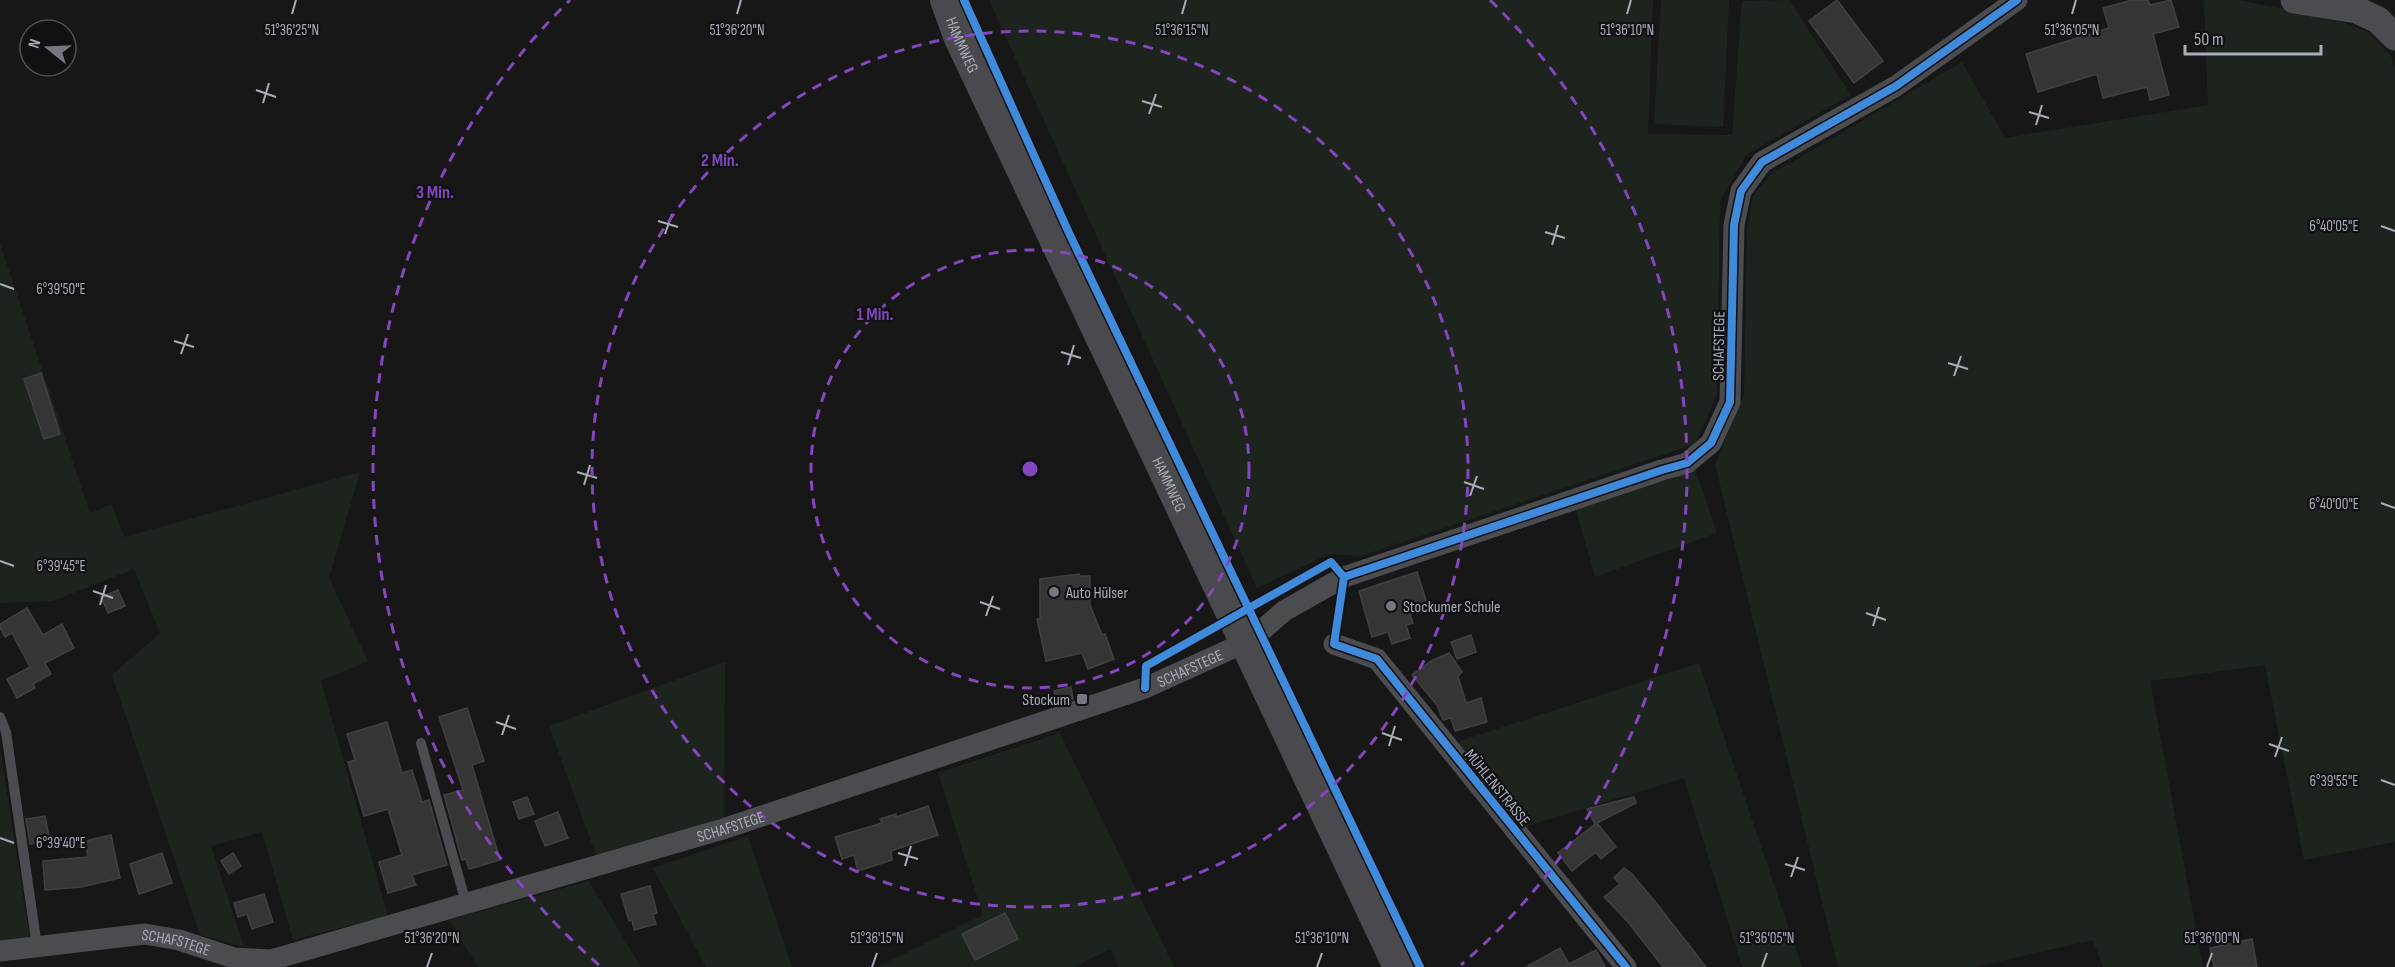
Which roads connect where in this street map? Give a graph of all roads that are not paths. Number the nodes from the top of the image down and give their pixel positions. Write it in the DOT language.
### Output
graph roads {
  1 [pos="945,0"];
  2 [pos="2017,0"];
  3 [pos="2294,0"];
  4 [pos="2395,37"];
  5 [pos="1236,625"];
  6 [pos="1334,644"];
  7 [pos="0,717"];
  8 [pos="421,743"];
  9 [pos="466,903"];
  10 [pos="37,946"];
  11 [pos="0,951"];
  12 [pos="1398,967"];
  13 [pos="1626,967"];
  1 -- 5 [label="main road, HAMMWEG"];
  2 -- 5 [label="street, SCHAFSTEGE"];
  3 -- 4 [label="street"];
  5 -- 9 [label="street, SCHAFSTEGE"];
  5 -- 12 [label="main road, HAMMWEG"];
  6 -- 13 [label="street, MÜHLENSTRASSE"];
  7 -- 10 [label="lane"];
  8 -- 9 [label="lane"];
  9 -- 10 [label="street, SCHAFSTEGE"];
  10 -- 11 [label="street, SCHAFSTEGE"];
}
